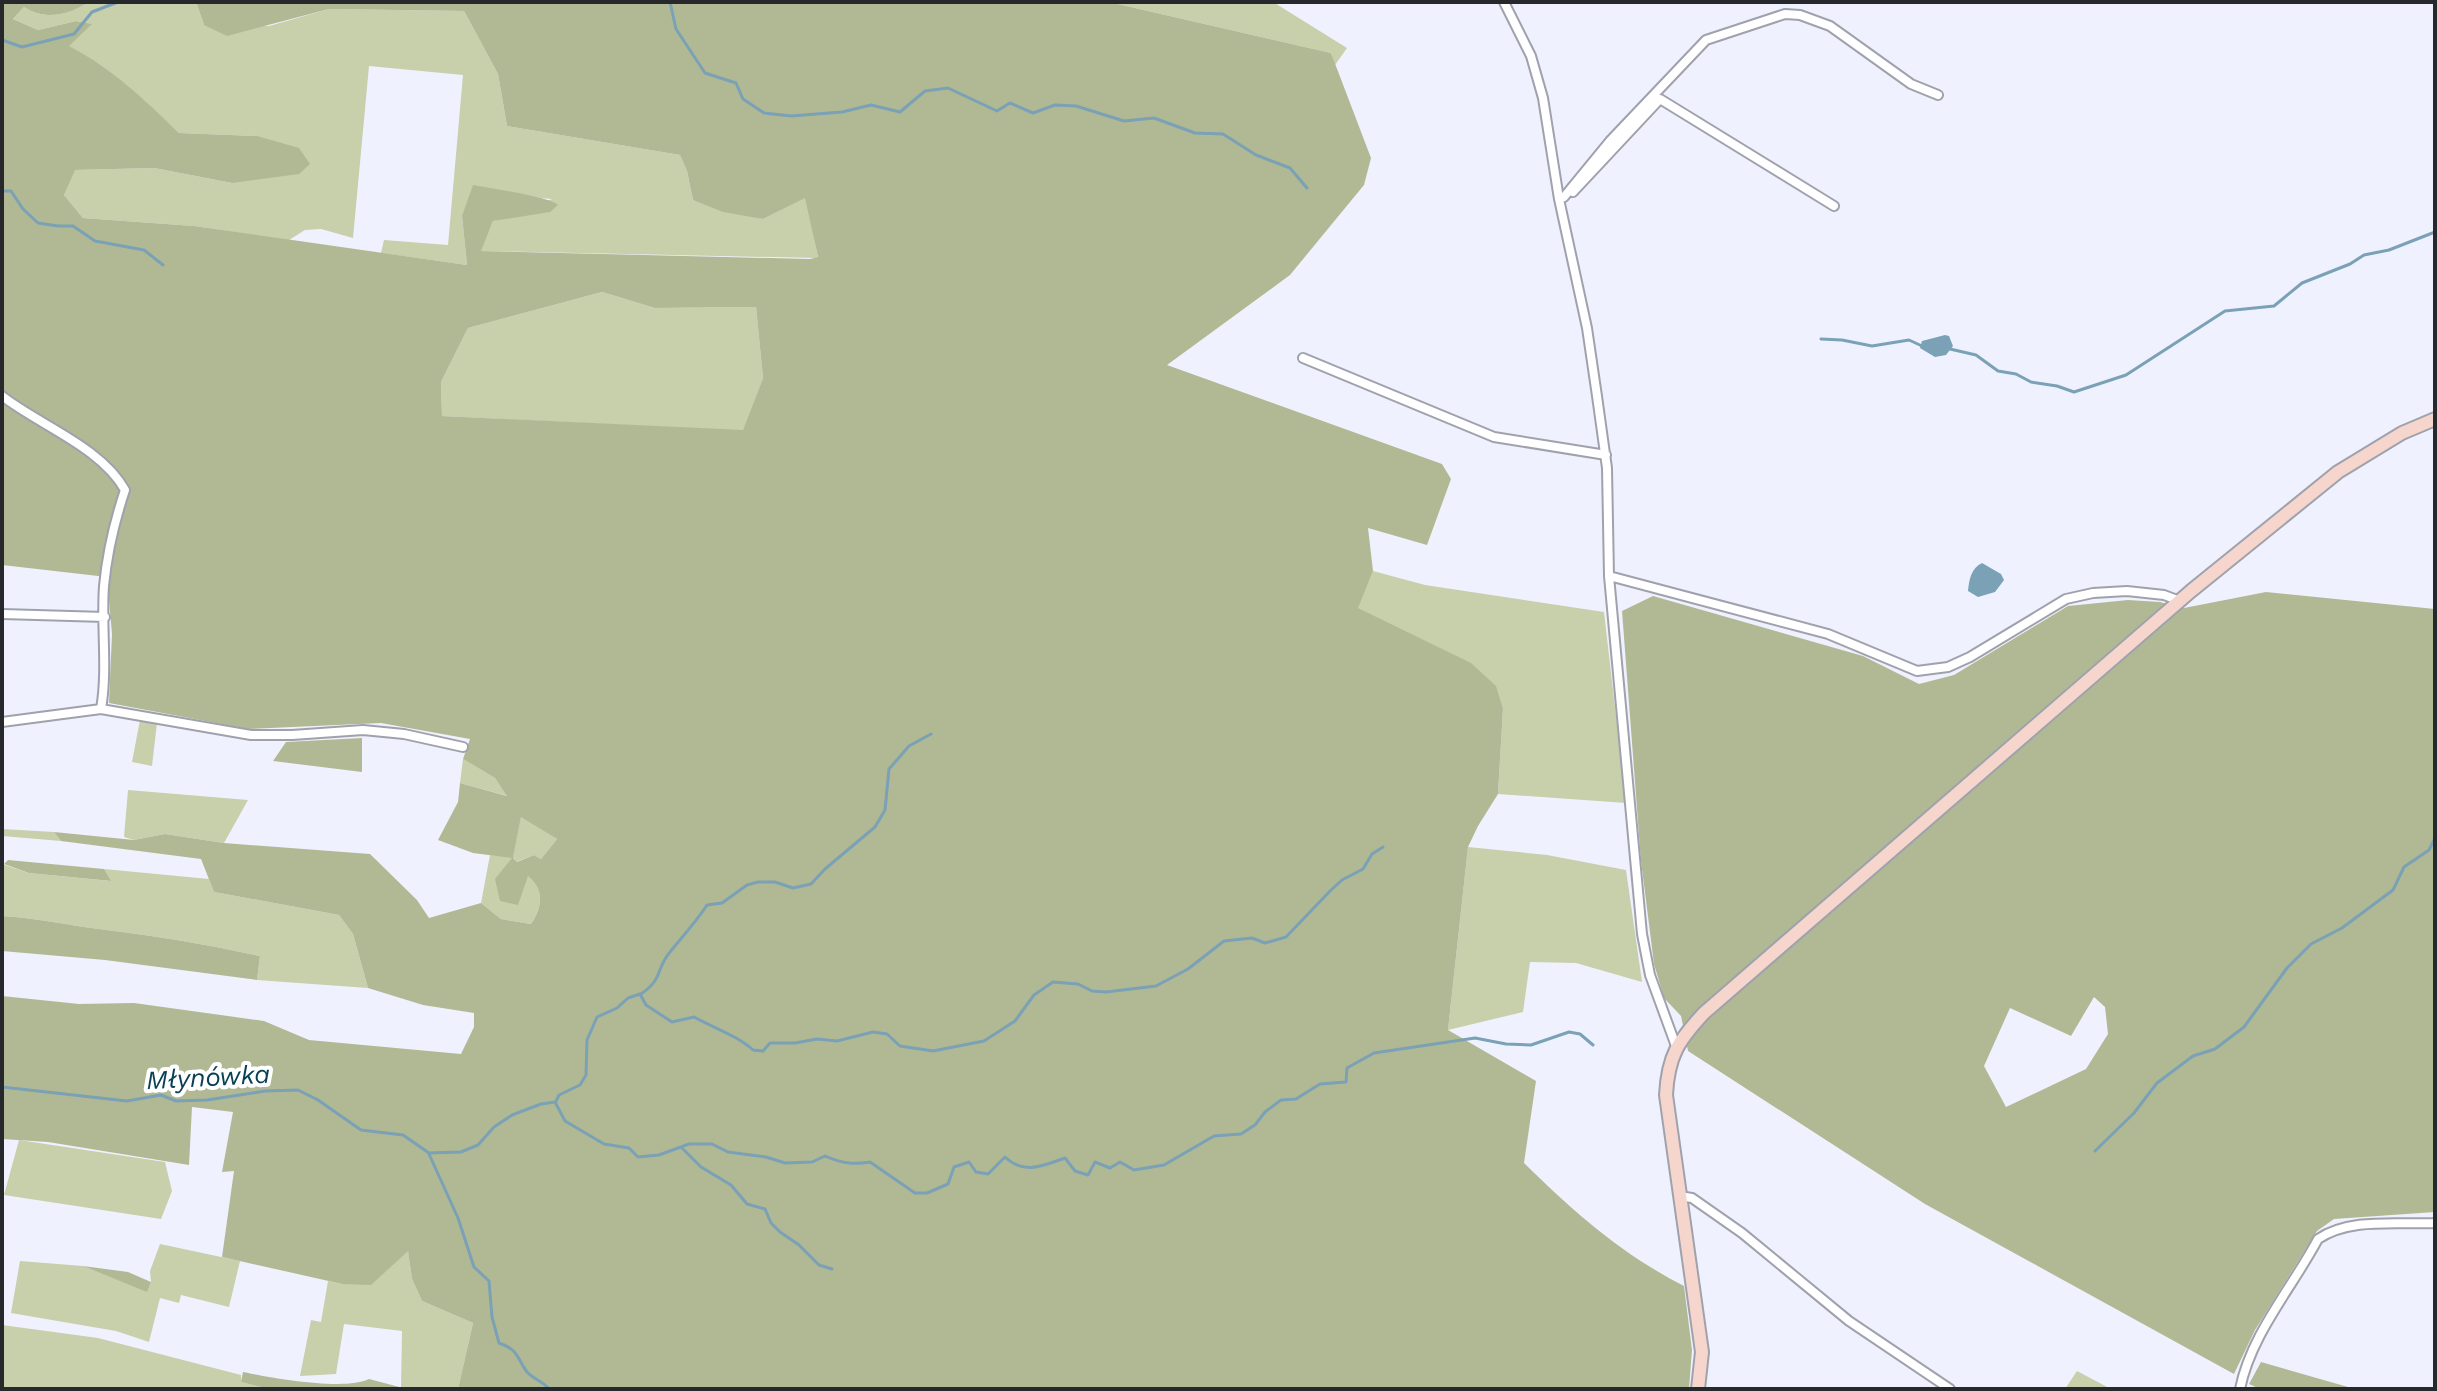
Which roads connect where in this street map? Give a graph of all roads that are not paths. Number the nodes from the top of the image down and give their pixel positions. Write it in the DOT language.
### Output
graph roads {
  1 [pos="1504,2"];
  2 [pos="1938,95"];
  3 [pos="1562,198"];
  4 [pos="1834,206"];
  5 [pos="1303,358"];
  6 [pos="2,396"];
  7 [pos="2435,419"];
  8 [pos="1606,455"];
  9 [pos="1609,576"];
  10 [pos="2180,601"];
  11 [pos="2,614"];
  12 [pos="105,617"];
  13 [pos="101,709"];
  14 [pos="2,722"];
  15 [pos="463,747"];
  16 [pos="1676,1046"];
  17 [pos="1679,1196"];
  18 [pos="2435,1223"];
  19 [pos="1698,1389"];
  20 [pos="1950,1389"];
  21 [pos="2240,1389"];
  1 -- 3 [label="street"];
  2 -- 3 [label="street"];
  3 -- 4 [label="street"];
  3 -- 8 [label="street"];
  5 -- 8 [label="street"];
  6 -- 12 [label="street"];
  7 -- 10 [label="street"];
  8 -- 9 [label="street"];
  9 -- 10 [label="street"];
  9 -- 16 [label="street"];
  10 -- 16 [label="street"];
  11 -- 12 [label="street"];
  12 -- 13 [label="street"];
  13 -- 14 [label="street"];
  13 -- 15 [label="street"];
  16 -- 17 [label="street"];
  17 -- 19 [label="street"];
  17 -- 20 [label="street"];
  18 -- 21 [label="street"];
}
